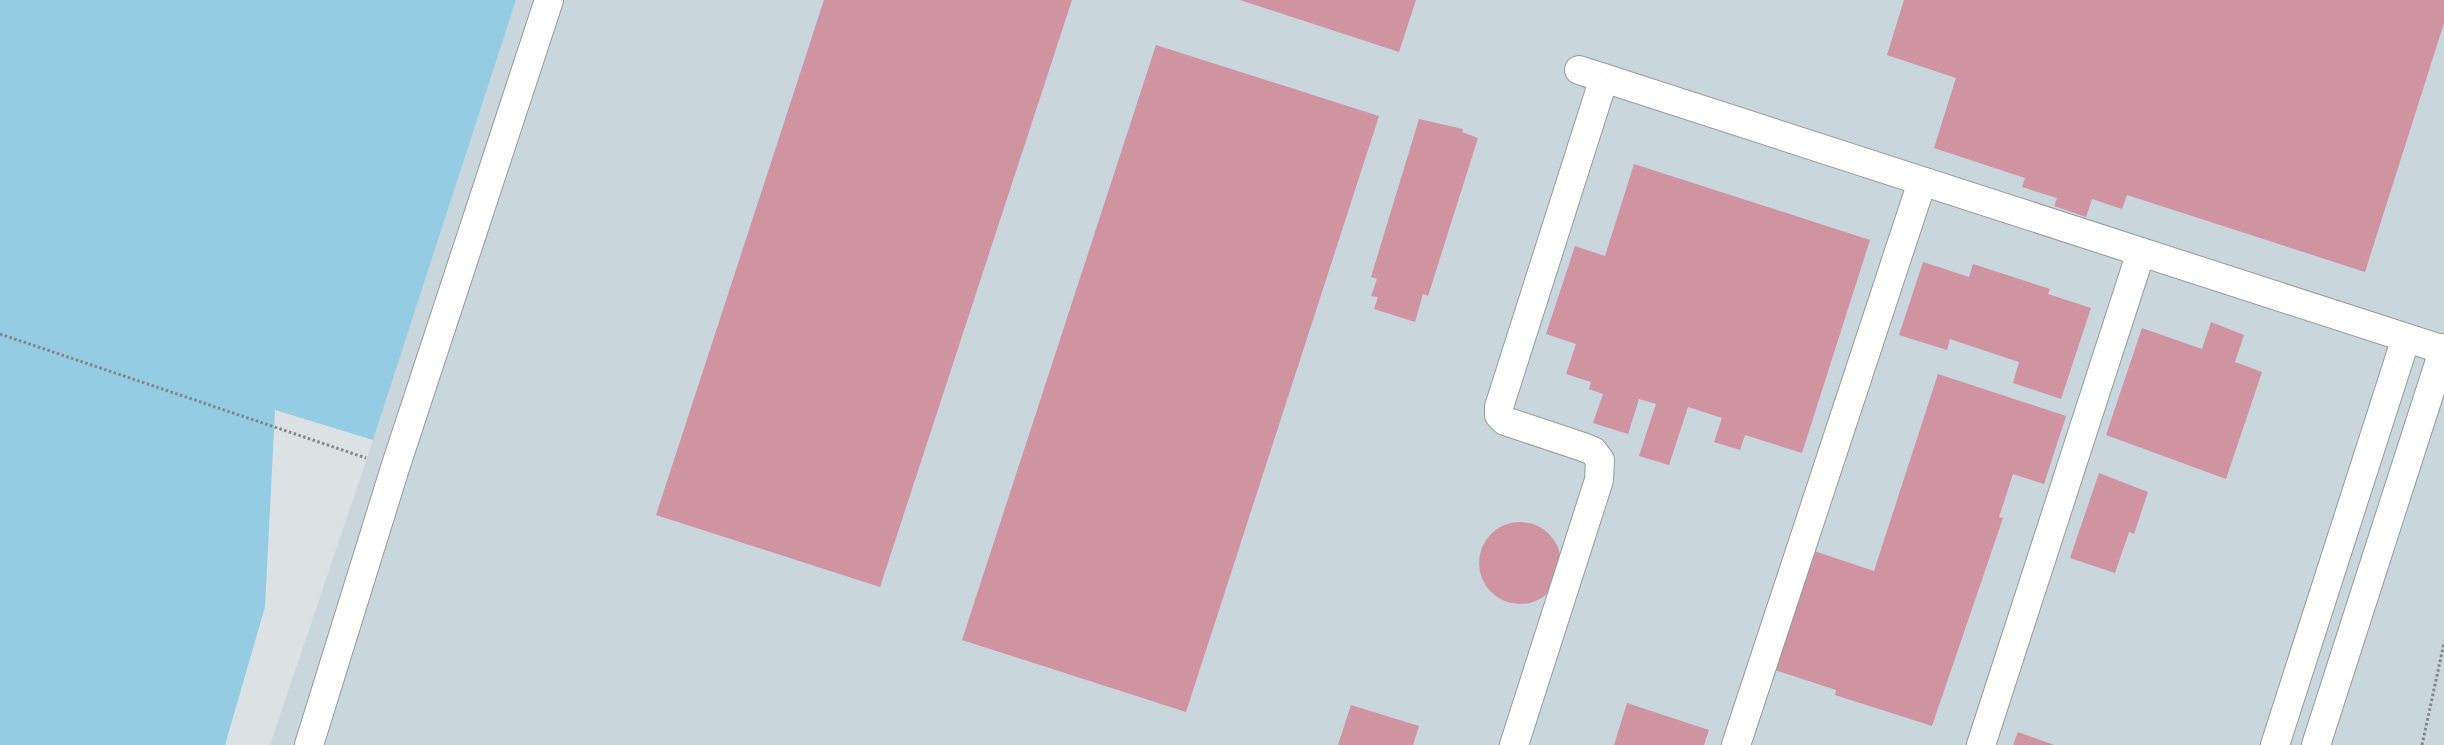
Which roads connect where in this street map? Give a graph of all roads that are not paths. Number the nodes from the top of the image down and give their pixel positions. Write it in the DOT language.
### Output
graph roads {
  1 [pos="549,0"];
  2 [pos="1579,70"];
  3 [pos="1604,78"];
  4 [pos="1922,182"];
  5 [pos="2141,252"];
  6 [pos="2406,338"];
  7 [pos="2444,349"];
  8 [pos="309,745"];
  9 [pos="1514,745"];
  10 [pos="1736,745"];
  11 [pos="1981,745"];
  12 [pos="2275,745"];
  13 [pos="2316,745"];
  1 -- 8 [label="lane"];
  2 -- 3 [label="lane"];
  3 -- 4 [label="lane"];
  3 -- 9 [label="lane"];
  4 -- 5 [label="lane"];
  4 -- 10 [label="lane"];
  5 -- 6 [label="lane"];
  5 -- 11 [label="lane"];
  6 -- 7 [label="lane"];
  6 -- 12 [label="lane"];
  7 -- 13 [label="lane"];
}
